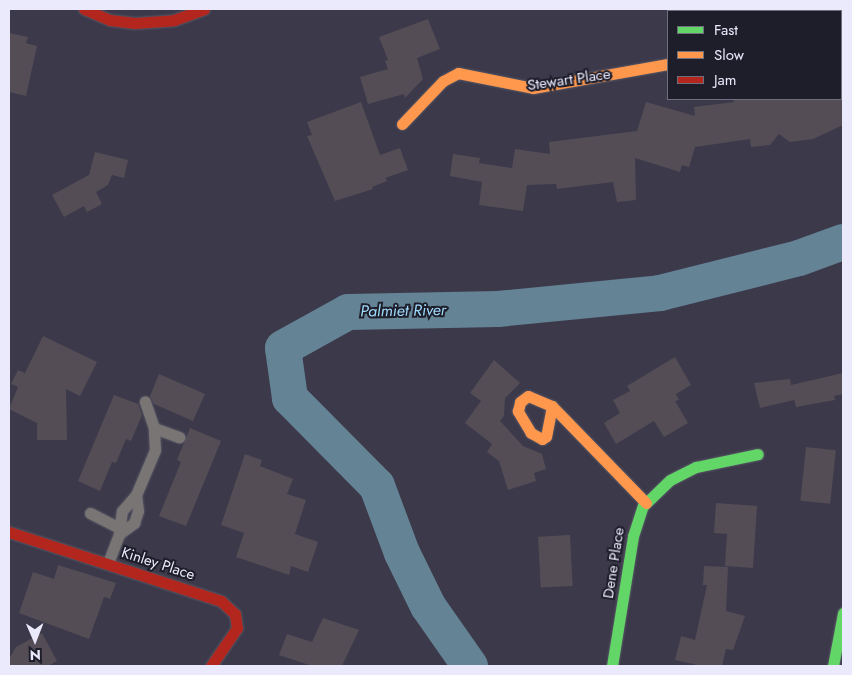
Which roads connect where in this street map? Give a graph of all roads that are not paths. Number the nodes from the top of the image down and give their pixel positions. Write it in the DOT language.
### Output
graph roads {
  1 [pos="84,9"];
  2 [pos="204,9"];
  3 [pos="667,64"];
  4 [pos="402,124"];
  5 [pos="145,402"];
  6 [pos="552,406"];
  7 [pos="154,428"];
  8 [pos="179,437"];
  9 [pos="758,454"];
  10 [pos="646,503"];
  11 [pos="90,513"];
  12 [pos="119,531"];
  13 [pos="9,532"];
  14 [pos="108,564"];
  15 [pos="843,613"];
  16 [pos="211,666"];
  17 [pos="612,666"];
  18 [pos="833,666"];
  1 -- 2 [label="street"];
  3 -- 4 [label="street, Stewart Place"];
  5 -- 7 [label="lane"];
  6 -- 10 [label="street"];
  7 -- 8 [label="lane"];
  7 -- 12 [label="lane"];
  9 -- 10 [label="street, Dene Place"];
  10 -- 17 [label="street, Dene Place"];
  11 -- 12 [label="lane"];
  12 -- 14 [label="lane"];
  13 -- 14 [label="street, Kinley Place"];
  14 -- 16 [label="street, Kinley Place"];
  15 -- 18 [label="street"];
}
